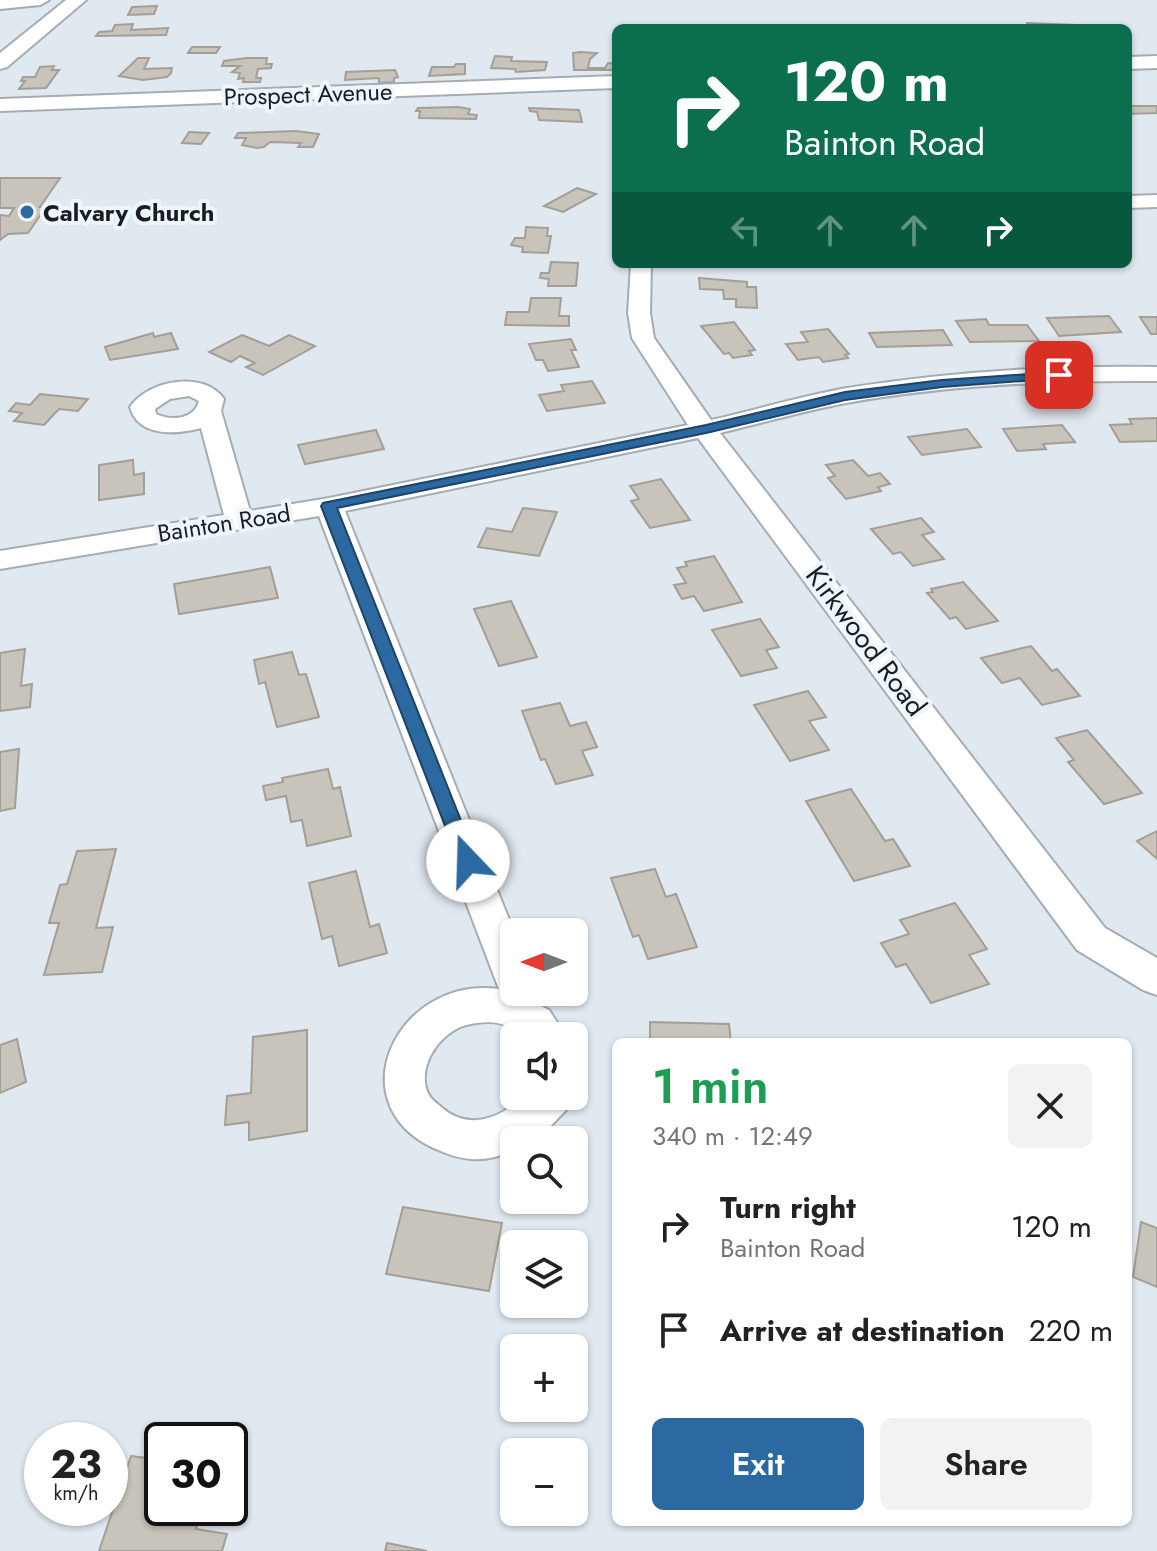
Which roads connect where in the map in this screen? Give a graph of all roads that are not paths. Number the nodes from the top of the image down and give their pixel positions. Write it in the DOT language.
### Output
graph roads {
  1 [pos="40,0"];
  2 [pos="77,0"];
  3 [pos="0,4"];
  4 [pos="1157,62"];
  5 [pos="0,63"];
  6 [pos="1132,63"];
  7 [pos="612,82"];
  8 [pos="0,105"];
  9 [pos="1157,201"];
  10 [pos="1132,202"];
  11 [pos="641,268"];
  12 [pos="1157,374"];
  13 [pos="209,411"];
  14 [pos="706,429"];
  15 [pos="329,506"];
  16 [pos="239,521"];
  17 [pos="0,560"];
  18 [pos="500,938"];
  19 [pos="1157,978"];
  20 [pos="500,1004"];
  21 [pos="541,1110"];
  1 -- 3 [label="main road"];
  2 -- 5 [label="highway"];
  4 -- 6 [label="main road"];
  7 -- 8 [label="main road, Prospect Avenue"];
  9 -- 10 [label="street"];
  11 -- 14 [label="street, Kirkwood Road"];
  12 -- 14 [label="street, Bainton Road"];
  13 -- 16 [label="street"];
  14 -- 15 [label="street, Bainton Road"];
  14 -- 19 [label="street, Kirkwood Road"];
  15 -- 16 [label="street, Bainton Road"];
  15 -- 18 [label="street"];
  16 -- 17 [label="street, Bainton Road"];
  20 -- 21 [label="street"];
}
